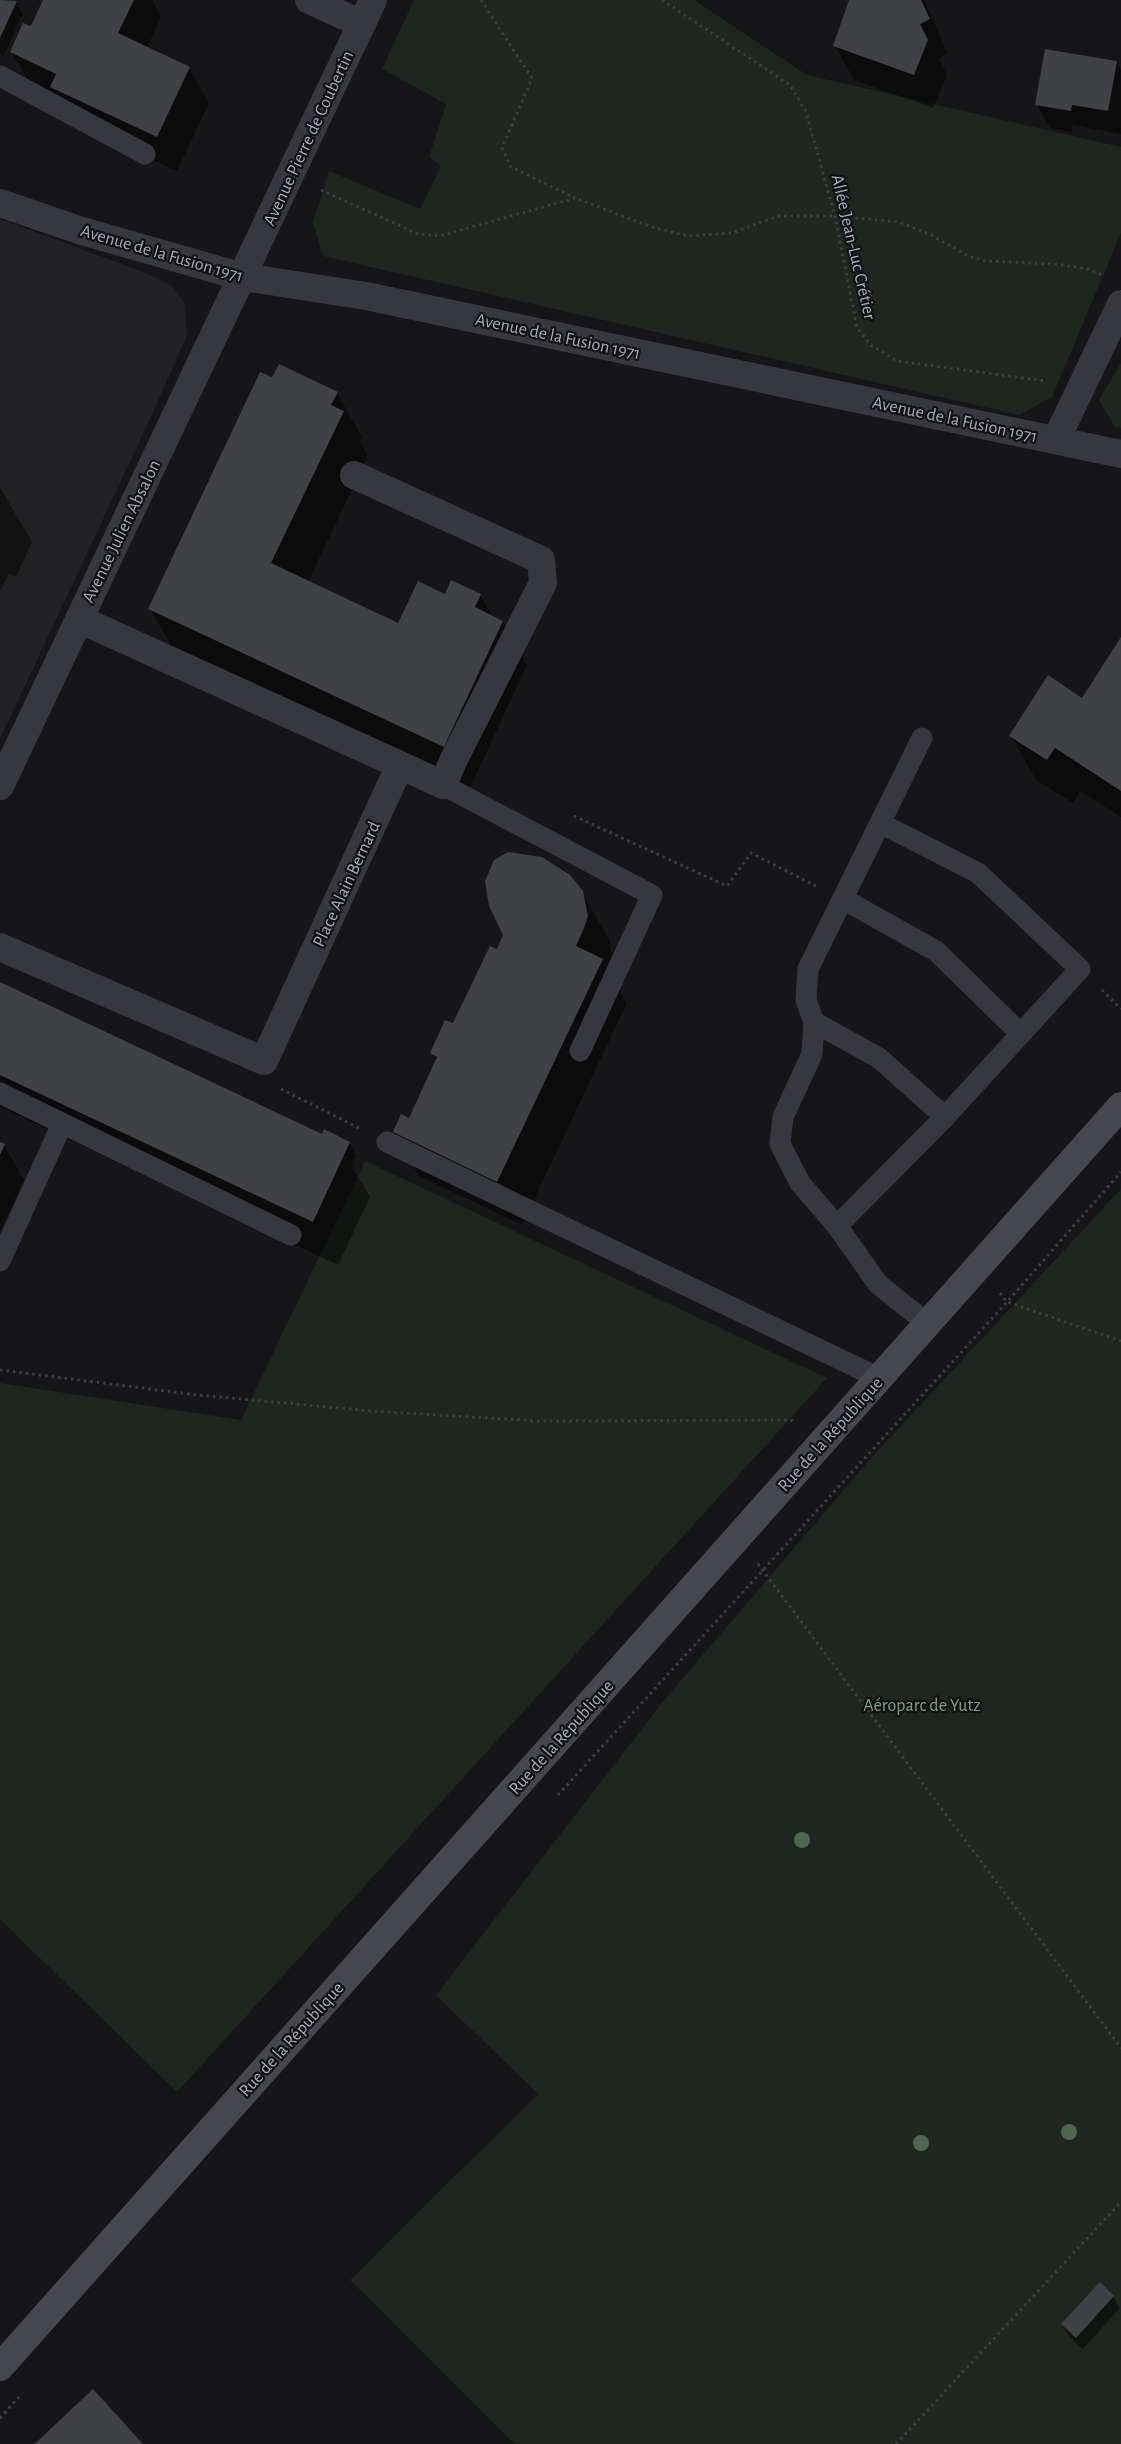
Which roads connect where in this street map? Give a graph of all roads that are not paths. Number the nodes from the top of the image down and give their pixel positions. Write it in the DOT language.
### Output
graph roads {
  1 [pos="309,0"];
  2 [pos="368,12"];
  3 [pos="0,76"];
  4 [pos="145,154"];
  5 [pos="0,203"];
  6 [pos="242,277"];
  7 [pos="1121,304"];
  8 [pos="1056,440"];
  9 [pos="1121,454"];
  10 [pos="354,475"];
  11 [pos="79,619"];
  12 [pos="922,738"];
  13 [pos="400,765"];
  14 [pos="443,785"];
  15 [pos="0,786"];
  16 [pos="880,823"];
  17 [pos="843,899"];
  18 [pos="0,947"];
  19 [pos="814,1022"];
  20 [pos="1021,1034"];
  21 [pos="580,1051"];
  22 [pos="0,1093"];
  23 [pos="1121,1106"];
  24 [pos="945,1117"];
  25 [pos="62,1124"];
  26 [pos="387,1142"];
  27 [pos="837,1226"];
  28 [pos="290,1235"];
  29 [pos="0,1261"];
  30 [pos="928,1324"];
  31 [pos="879,1378"];
  32 [pos="4,2354"];
  1 -- 2 [label="street"];
  2 -- 6 [label="street, Avenue Pierre de Coubertin"];
  3 -- 4 [label="lane"];
  5 -- 6 [label="street, Avenue de la Fusion 1971"];
  6 -- 8 [label="street, Avenue de la Fusion 1971"];
  6 -- 11 [label="street, Avenue Julien Absalon"];
  7 -- 8 [label="street"];
  8 -- 9 [label="street, Avenue de la Fusion 1971"];
  10 -- 14 [label="street"];
  11 -- 13 [label="street"];
  11 -- 15 [label="street, Avenue Julien Absalon"];
  12 -- 16 [label="lane"];
  13 -- 14 [label="street"];
  13 -- 18 [label="street, Place Alain Bernard"];
  14 -- 21 [label="lane"];
  16 -- 17 [label="lane"];
  16 -- 20 [label="lane"];
  17 -- 19 [label="lane"];
  17 -- 20 [label="lane"];
  19 -- 24 [label="lane"];
  19 -- 27 [label="lane"];
  20 -- 24 [label="lane"];
  22 -- 25 [label="lane"];
  23 -- 30 [label="street, Rue de la République"];
  24 -- 27 [label="lane"];
  25 -- 28 [label="lane"];
  25 -- 29 [label="lane"];
  26 -- 31 [label="lane"];
  27 -- 30 [label="lane"];
  30 -- 31 [label="street, Rue de la République"];
  31 -- 32 [label="street, Rue de la République"];
}
